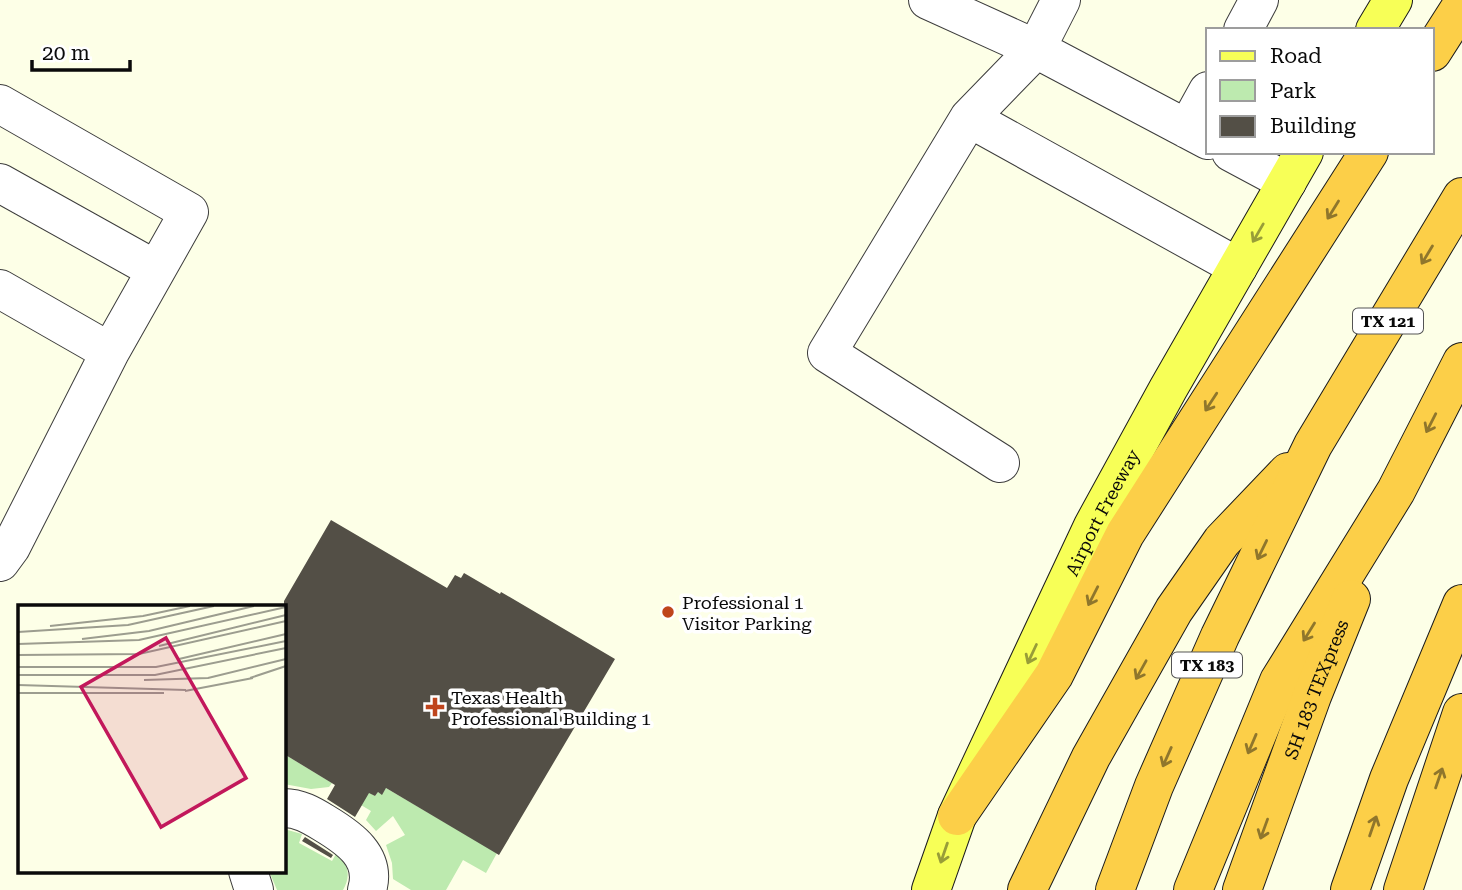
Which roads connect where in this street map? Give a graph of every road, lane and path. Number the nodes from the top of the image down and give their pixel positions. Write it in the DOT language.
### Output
graph roads {
  1 [pos="928,0"];
  2 [pos="1061,0"];
  3 [pos="1259,0"];
  4 [pos="1392,0"];
  5 [pos="1462,5"];
  6 [pos="1244,28"];
  7 [pos="1376,28"];
  8 [pos="1036,49"];
  9 [pos="1434,49"];
  10 [pos="1206,100"];
  11 [pos="0,104"];
  12 [pos="969,118"];
  13 [pos="1198,134"];
  14 [pos="1240,154"];
  15 [pos="1368,154"];
  16 [pos="1295,167"];
  17 [pos="0,183"];
  18 [pos="1462,197"];
  19 [pos="1238,267"];
  20 [pos="156,270"];
  21 [pos="0,289"];
  22 [pos="110,352"];
  23 [pos="1462,362"];
  24 [pos="1313,445"];
  25 [pos="1000,463"];
  26 [pos="1396,491"];
  27 [pos="4,550"];
  28 [pos="1462,604"];
  29 [pos="1462,713"];
  30 [pos="285,808"];
  31 [pos="957,816"];
  32 [pos="248,872"];
  33 [pos="254,890"];
  34 [pos="367,890"];
  35 [pos="931,890"];
  36 [pos="1027,890"];
  37 [pos="1115,890"];
  38 [pos="1192,890"];
  39 [pos="1242,890"];
  40 [pos="1350,890"];
  41 [pos="1404,890"];
  1 -- 8 [label="lane"];
  2 -- 8 [label="lane"];
  3 -- 6 [label="lane"];
  4 -- 7 [label="main road"];
  5 -- 9 [label="highway"];
  8 -- 12 [label="lane"];
  8 -- 13 [label="lane"];
  10 -- 13 [label="lane"];
  11 -- 20 [label="lane"];
  12 -- 19 [label="lane"];
  12 -- 25 [label="lane"];
  14 -- 16 [label="lane"];
  15 -- 31 [label="highway, one-way"];
  16 -- 19 [label="main road, Airport Freeway, one-way"];
  17 -- 20 [label="lane"];
  18 -- 24 [label="highway, TX 121, one-way"];
  19 -- 31 [label="main road, Airport Freeway, one-way"];
  20 -- 22 [label="lane"];
  21 -- 22 [label="lane"];
  22 -- 27 [label="lane"];
  23 -- 26 [label="highway, one-way"];
  24 -- 36 [label="highway, one-way"];
  24 -- 37 [label="highway, TX 183, one-way"];
  26 -- 38 [label="highway, one-way"];
  26 -- 39 [label="highway, SH 183 TEXpress, one-way"];
  40 -- 28 [label="highway, one-way"];
  41 -- 29 [label="highway, one-way"];
  30 -- 34 [label="lane"];
  31 -- 35 [label="main road, Airport Freeway, one-way"];
  32 -- 33 [label="lane"];
}
